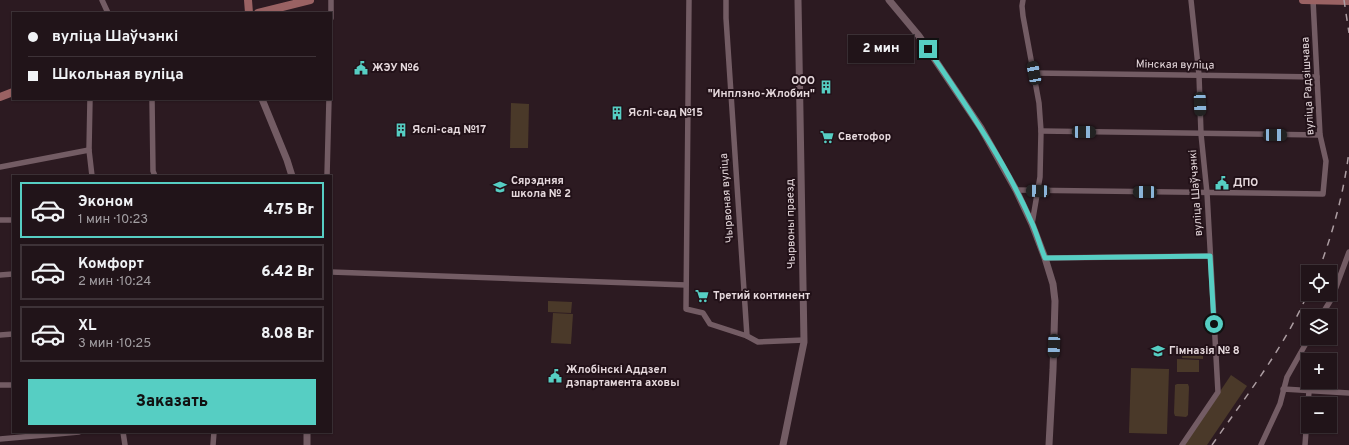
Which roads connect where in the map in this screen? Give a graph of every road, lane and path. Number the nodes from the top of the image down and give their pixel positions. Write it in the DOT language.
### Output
graph roads {
  1 [pos="102,0"];
  2 [pos="248,0"];
  3 [pos="310,0"];
  4 [pos="331,0"];
  5 [pos="689,0"];
  6 [pos="726,0"];
  7 [pos="798,0"];
  8 [pos="889,0"];
  9 [pos="1023,0"];
  10 [pos="1191,0"];
  11 [pos="1303,0"];
  12 [pos="1313,0"];
  13 [pos="1349,1"];
  14 [pos="108,12"];
  15 [pos="249,12"];
  16 [pos="262,12"];
  17 [pos="331,12"];
  18 [pos="1034,73"];
  19 [pos="1199,75"];
  20 [pos="1317,77"];
  21 [pos="12,92"];
  22 [pos="0,97"];
  23 [pos="90,100"];
  24 [pos="152,100"];
  25 [pos="262,100"];
  26 [pos="330,100"];
  27 [pos="1040,131"];
  28 [pos="1201,134"];
  29 [pos="1320,136"];
  30 [pos="89,150"];
  31 [pos="0,167"];
  32 [pos="92,175"];
  33 [pos="155,175"];
  34 [pos="292,175"];
  35 [pos="327,175"];
  36 [pos="1016,190"];
  37 [pos="1038,191"];
  38 [pos="1207,193"];
  39 [pos="0,220"];
  40 [pos="12,220"];
  41 [pos="1032,224"];
  42 [pos="1349,252"];
  43 [pos="1210,256"];
  44 [pos="1045,258"];
  45 [pos="332,272"];
  46 [pos="12,274"];
  47 [pos="0,275"];
  48 [pos="686,285"];
  49 [pos="1325,309"];
  50 [pos="12,334"];
  51 [pos="0,335"];
  52 [pos="747,336"];
  53 [pos="804,340"];
  54 [pos="1305,345"];
  55 [pos="12,384"];
  56 [pos="0,385"];
  57 [pos="1283,389"];
  58 [pos="1309,391"];
  59 [pos="1349,393"];
  60 [pos="68,433"];
  61 [pos="123,433"];
  62 [pos="214,433"];
  63 [pos="307,433"];
  64 [pos="0,439"];
  65 [pos="125,445"];
  66 [pos="213,445"];
  67 [pos="307,445"];
  68 [pos="783,445"];
  69 [pos="1049,445"];
  70 [pos="1182,445"];
  71 [pos="1261,445"];
  72 [pos="1305,445"];
  1 -- 14 [label="street"];
  2 -- 15 [label="main road"];
  3 -- 16 [label="main road"];
  4 -- 17 [label="street"];
  5 -- 48 [label="street"];
  6 -- 52 [label="street, Чырвоная вуліца"];
  7 -- 53 [label="street, Чырвоны праезд"];
  8 -- 36 [label="street"];
  9 -- 18 [label="street"];
  10 -- 19 [label="street, вуліца Шаўчэнкі"];
  11 -- 12 [label="main road"];
  12 -- 13 [label="main road"];
  12 -- 20 [label="street, вуліца Радзішчава"];
  18 -- 19 [label="street, Мінская вуліца"];
  18 -- 27 [label="street"];
  19 -- 20 [label="street, Мінская вуліца"];
  19 -- 28 [label="street, вуліца Шаўчэнкі"];
  20 -- 29 [label="street, вуліца Радзішчава"];
  21 -- 22 [label="main road"];
  23 -- 30 [label="street"];
  24 -- 33 [label="street"];
  25 -- 34 [label="street"];
  26 -- 35 [label="street"];
  27 -- 28 [label="street"];
  27 -- 37 [label="street"];
  28 -- 29 [label="street"];
  28 -- 38 [label="street, вуліца Шаўчэнкі"];
  29 -- 38 [label="street, вуліца Радзішчава"];
  30 -- 31 [label="street"];
  30 -- 32 [label="street"];
  36 -- 37 [label="street"];
  36 -- 41 [label="street"];
  37 -- 38 [label="street"];
  37 -- 41 [label="street"];
  38 -- 43 [label="street, вуліца Шаўчэнкі"];
  39 -- 40 [label="street"];
  41 -- 44 [label="street"];
  42 -- 49 [label="street"];
  43 -- 44 [label="street"];
  43 -- 70 [label="street, вуліца Шаўчэнкі"];
  44 -- 69 [label="street"];
  45 -- 48 [label="street"];
  46 -- 47 [label="street"];
  48 -- 52 [label="street"];
  50 -- 51 [label="street"];
  52 -- 53 [label="street"];
  53 -- 68 [label="street, Чырвоны праезд"];
  54 -- 57 [label="street"];
  55 -- 56 [label="street"];
  57 -- 58 [label="street"];
  57 -- 71 [label="street"];
  58 -- 59 [label="street"];
  58 -- 72 [label="street"];
  60 -- 64 [label="street"];
  61 -- 65 [label="street"];
  62 -- 66 [label="street"];
  63 -- 67 [label="street"];
}
